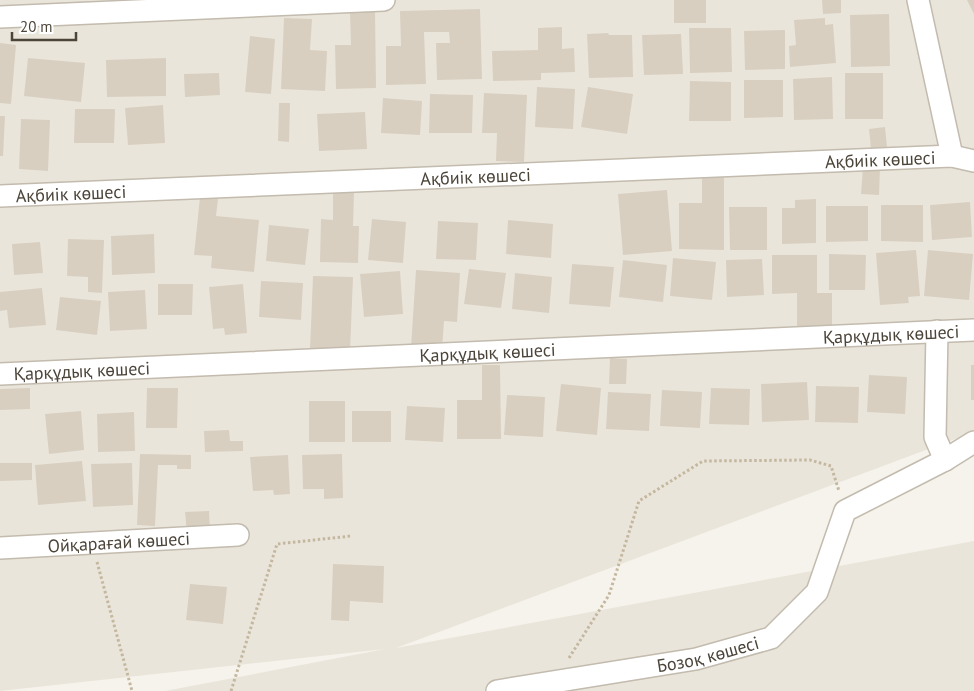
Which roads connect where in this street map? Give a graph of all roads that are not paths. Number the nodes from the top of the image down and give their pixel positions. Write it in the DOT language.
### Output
graph roads {
  1 [pos="384,0"];
  2 [pos="918,0"];
  3 [pos="0,17"];
  4 [pos="952,156"];
  5 [pos="974,161"];
  6 [pos="0,196"];
  7 [pos="974,330"];
  8 [pos="937,332"];
  9 [pos="0,374"];
  10 [pos="974,442"];
  11 [pos="945,460"];
  12 [pos="238,535"];
  13 [pos="0,548"];
  14 [pos="497,691"];
  1 -- 3 [label="street"];
  2 -- 4 [label="street"];
  4 -- 5 [label="street, Ақбиік көшесі"];
  4 -- 6 [label="street, Ақбиік көшесі"];
  7 -- 8 [label="street, Қарқұдық көшесі"];
  8 -- 9 [label="street, Қарқұдық көшесі"];
  8 -- 11 [label="street"];
  10 -- 11 [label="street"];
  11 -- 14 [label="street, Бозоқ көшесі"];
  12 -- 13 [label="street, Ойқарағай көшесі"];
}
